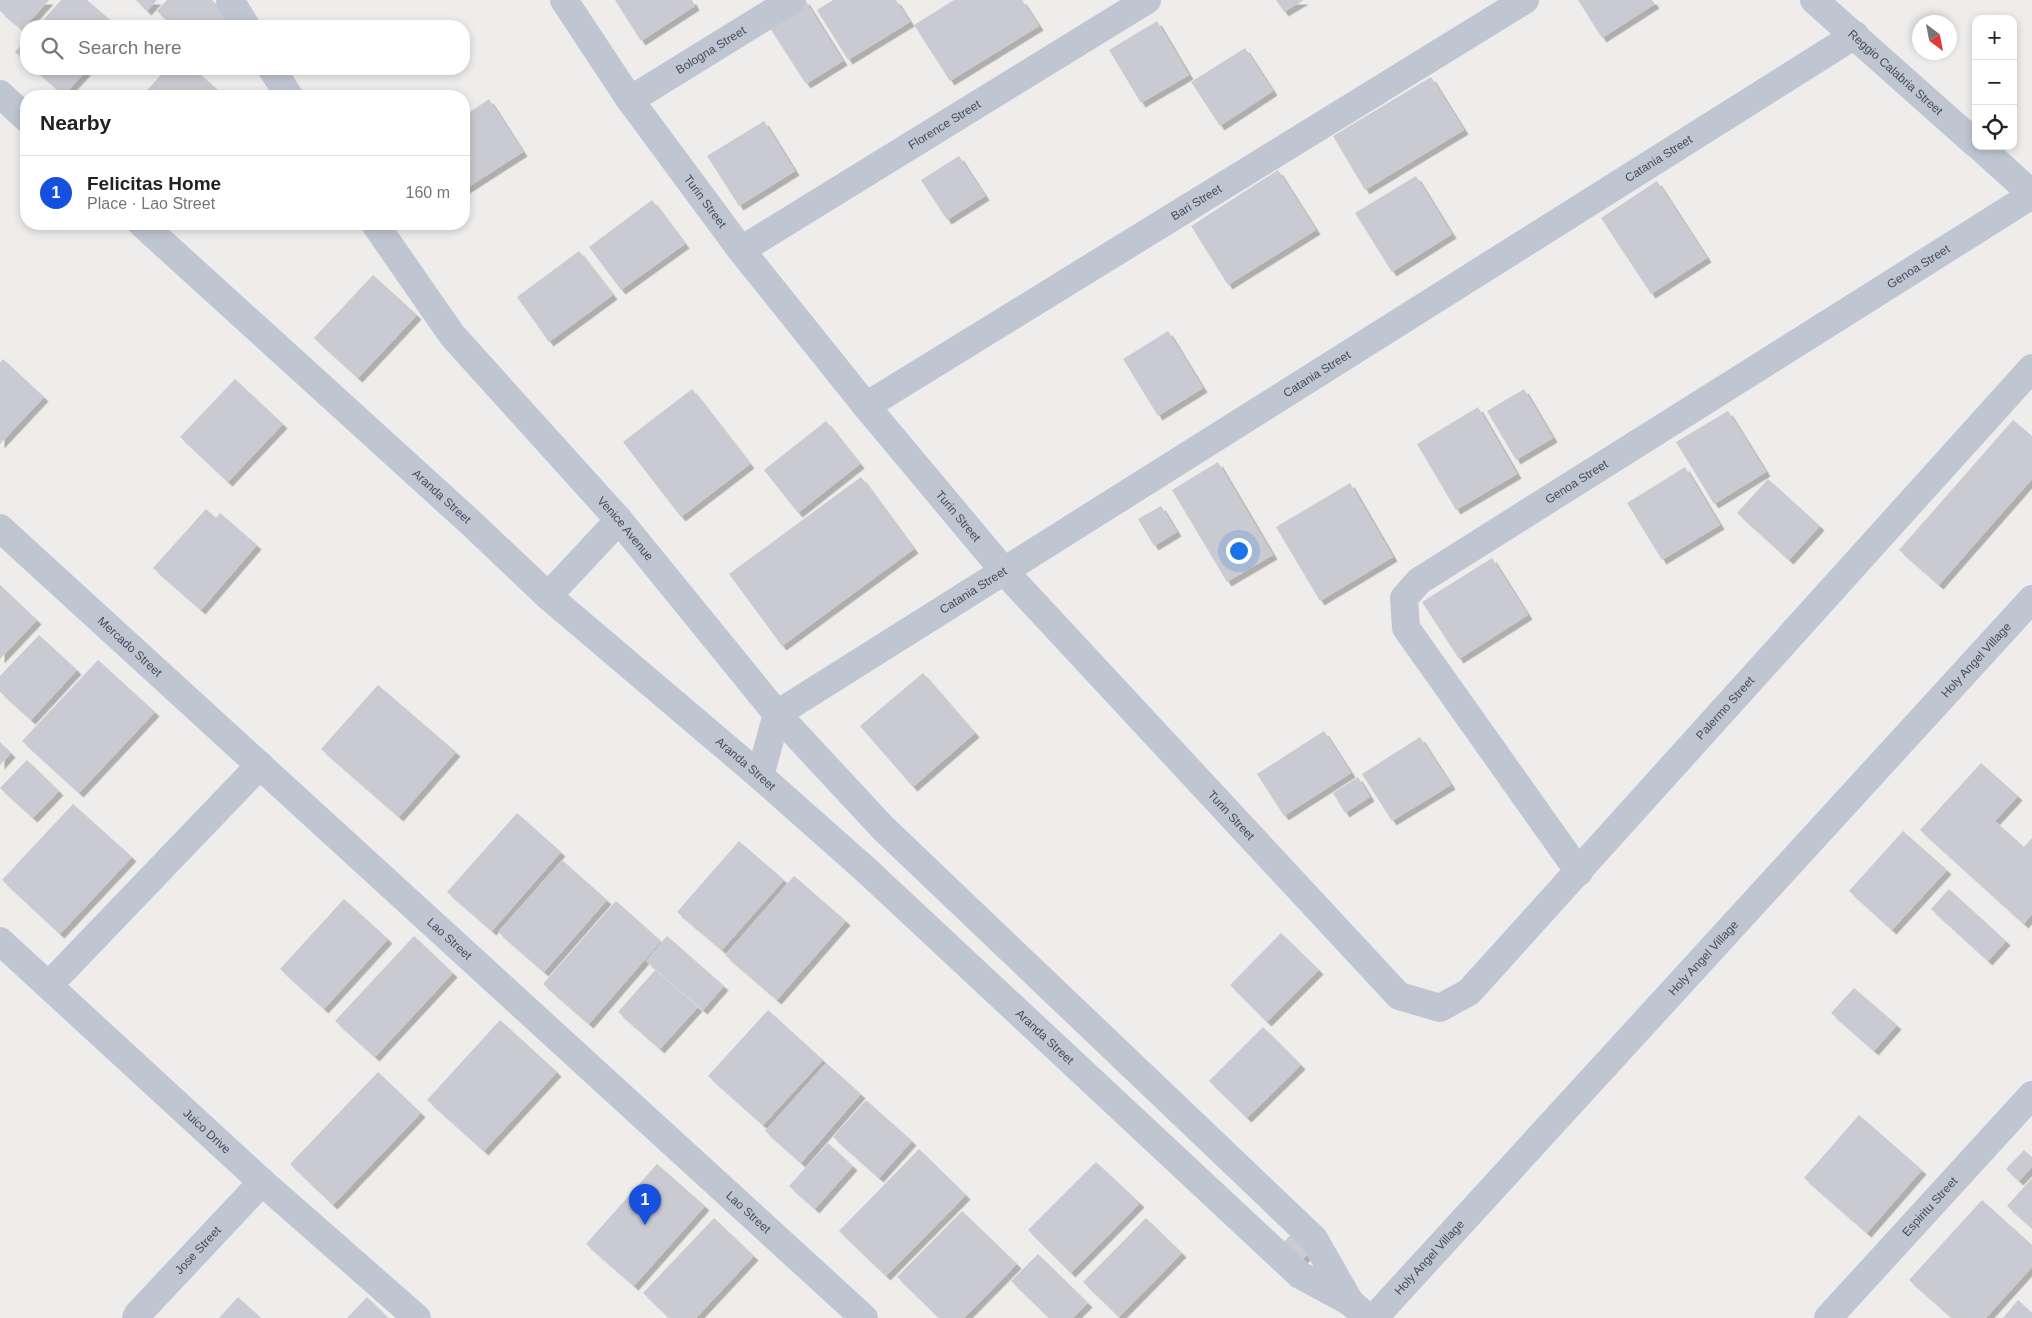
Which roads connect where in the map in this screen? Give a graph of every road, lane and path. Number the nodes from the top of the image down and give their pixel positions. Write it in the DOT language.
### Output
graph roads {
  1 [pos="230,0"];
  2 [pos="564,0"];
  3 [pos="792,0"];
  4 [pos="1147,0"];
  5 [pos="1525,0"];
  6 [pos="1814,0"];
  7 [pos="242,20"];
  8 [pos="1855,36"];
  9 [pos="276,75"];
  10 [pos="284,90"];
  11 [pos="0,94"];
  12 [pos="630,100"];
  13 [pos="20,112"];
  14 [pos="1972,140"];
  15 [pos="1983,150"];
  16 [pos="2032,195"];
  17 [pos="149,230"];
  18 [pos="379,230"];
  19 [pos="741,250"];
  20 [pos="2032,368"];
  21 [pos="866,406"];
  22 [pos="618,520"];
  23 [pos="0,528"];
  24 [pos="1004,571"];
  25 [pos="548,596"];
  26 [pos="2032,599"];
  27 [pos="777,714"];
  28 [pos="260,765"];
  29 [pos="760,776"];
  30 [pos="883,828"];
  31 [pos="1579,872"];
  32 [pos="0,941"];
  33 [pos="49,985"];
  34 [pos="1399,996"];
  35 [pos="2032,1095"];
  36 [pos="262,1182"];
  37 [pos="1359,1310"];
  38 [pos="136,1318"];
  39 [pos="417,1318"];
  40 [pos="864,1318"];
  41 [pos="1374,1318"];
  42 [pos="1828,1318"];
  1 -- 7 [label="street"];
  2 -- 12 [label="street, Turin Street"];
  3 -- 12 [label="street, Bologna Street"];
  4 -- 19 [label="street, Florence Street"];
  5 -- 21 [label="street, Bari Street"];
  6 -- 8 [label="street, Reggio Calabria Street"];
  8 -- 14 [label="street, Reggio Calabria Street"];
  8 -- 24 [label="street, Catania Street"];
  9 -- 10 [label="street"];
  11 -- 13 [label="street"];
  12 -- 19 [label="street, Turin Street"];
  15 -- 16 [label="street"];
  16 -- 31 [label="street, Genoa Street"];
  17 -- 25 [label="street, Aranda Street"];
  18 -- 22 [label="street, Venice Avenue"];
  19 -- 21 [label="street, Turin Street"];
  20 -- 31 [label="street, Palermo Street"];
  21 -- 24 [label="street, Turin Street"];
  22 -- 25 [label="street"];
  22 -- 27 [label="street, Venice Avenue"];
  23 -- 28 [label="street, Mercado Street"];
  24 -- 27 [label="street, Catania Street"];
  24 -- 34 [label="street, Turin Street"];
  25 -- 29 [label="street, Aranda Street"];
  26 -- 41 [label="street, Holy Angel Village"];
  27 -- 29 [label="street"];
  27 -- 30 [label="street, Venice Avenue"];
  28 -- 33 [label="street"];
  28 -- 40 [label="street, Lao Street"];
  29 -- 37 [label="street, Aranda Street"];
  30 -- 37 [label="street, Aranda Street"];
  31 -- 34 [label="street, Palermo Street"];
  32 -- 33 [label="street, Juico Drive"];
  33 -- 36 [label="street, Juico Drive"];
  35 -- 42 [label="street, Espiritu Street"];
  36 -- 38 [label="street, Jose Street"];
  36 -- 39 [label="street, Juico Drive"];
}
